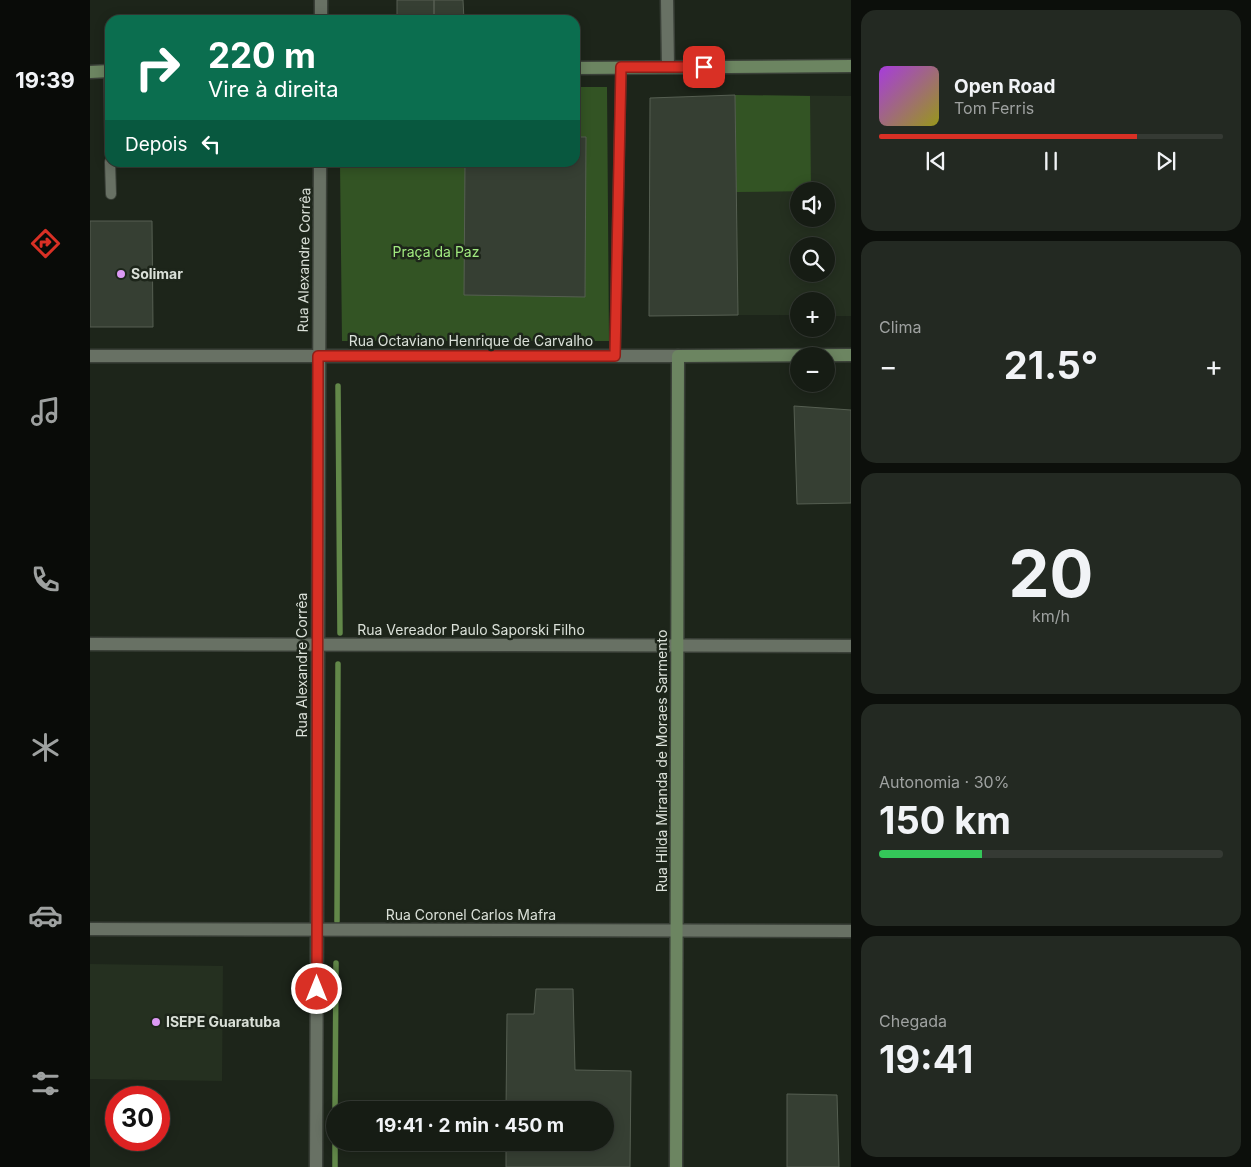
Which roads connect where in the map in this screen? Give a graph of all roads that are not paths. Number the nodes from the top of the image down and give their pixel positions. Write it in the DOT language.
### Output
graph roads {
  1 [pos="321,0"];
  2 [pos="667,0"];
  3 [pos="321,15"];
  4 [pos="851,66"];
  5 [pos="621,67"];
  6 [pos="668,67"];
  7 [pos="580,68"];
  8 [pos="105,71"];
  9 [pos="90,72"];
  10 [pos="110,167"];
  11 [pos="320,167"];
  12 [pos="111,194"];
  13 [pos="851,355"];
  14 [pos="90,356"];
  15 [pos="318,356"];
  16 [pos="615,356"];
  17 [pos="678,356"];
  18 [pos="90,644"];
  19 [pos="317,645"];
  20 [pos="678,646"];
  21 [pos="851,646"];
  22 [pos="90,929"];
  23 [pos="317,930"];
  24 [pos="675,931"];
  25 [pos="851,931"];
  26 [pos="316,1167"];
  27 [pos="676,1167"];
  1 -- 3 [label="street"];
  2 -- 6 [label="street"];
  4 -- 6 [label="street"];
  5 -- 6 [label="street"];
  5 -- 7 [label="street"];
  5 -- 16 [label="lane"];
  8 -- 9 [label="street"];
  10 -- 12 [label="lane"];
  11 -- 15 [label="street, Rua Alexandre Corrêa"];
  13 -- 17 [label="street, Rua Octaviano Henrique de Carvalho"];
  14 -- 15 [label="street, Rua Octaviano Henrique de Carvalho"];
  15 -- 16 [label="street, Rua Octaviano Henrique de Carvalho"];
  15 -- 19 [label="street, Rua Alexandre Corrêa"];
  16 -- 17 [label="street, Rua Octaviano Henrique de Carvalho"];
  17 -- 20 [label="street, Rua Hilda Miranda de Moraes Sarmento"];
  18 -- 19 [label="street, Rua Vereador Paulo Saporski Filho"];
  19 -- 20 [label="street, Rua Vereador Paulo Saporski Filho"];
  19 -- 23 [label="street, Rua Alexandre Corrêa"];
  20 -- 21 [label="street, Rua Vereador Paulo Saporski Filho"];
  20 -- 24 [label="street, Rua Hilda Miranda de Moraes Sarmento"];
  22 -- 23 [label="street, Rua Coronel Carlos Mafra"];
  23 -- 24 [label="street, Rua Coronel Carlos Mafra"];
  23 -- 26 [label="street, Rua Alexandre Corrêa"];
  24 -- 25 [label="street, Rua Coronel Carlos Mafra"];
  24 -- 27 [label="street, Rua Hilda Miranda de Moraes Sarmento"];
}
